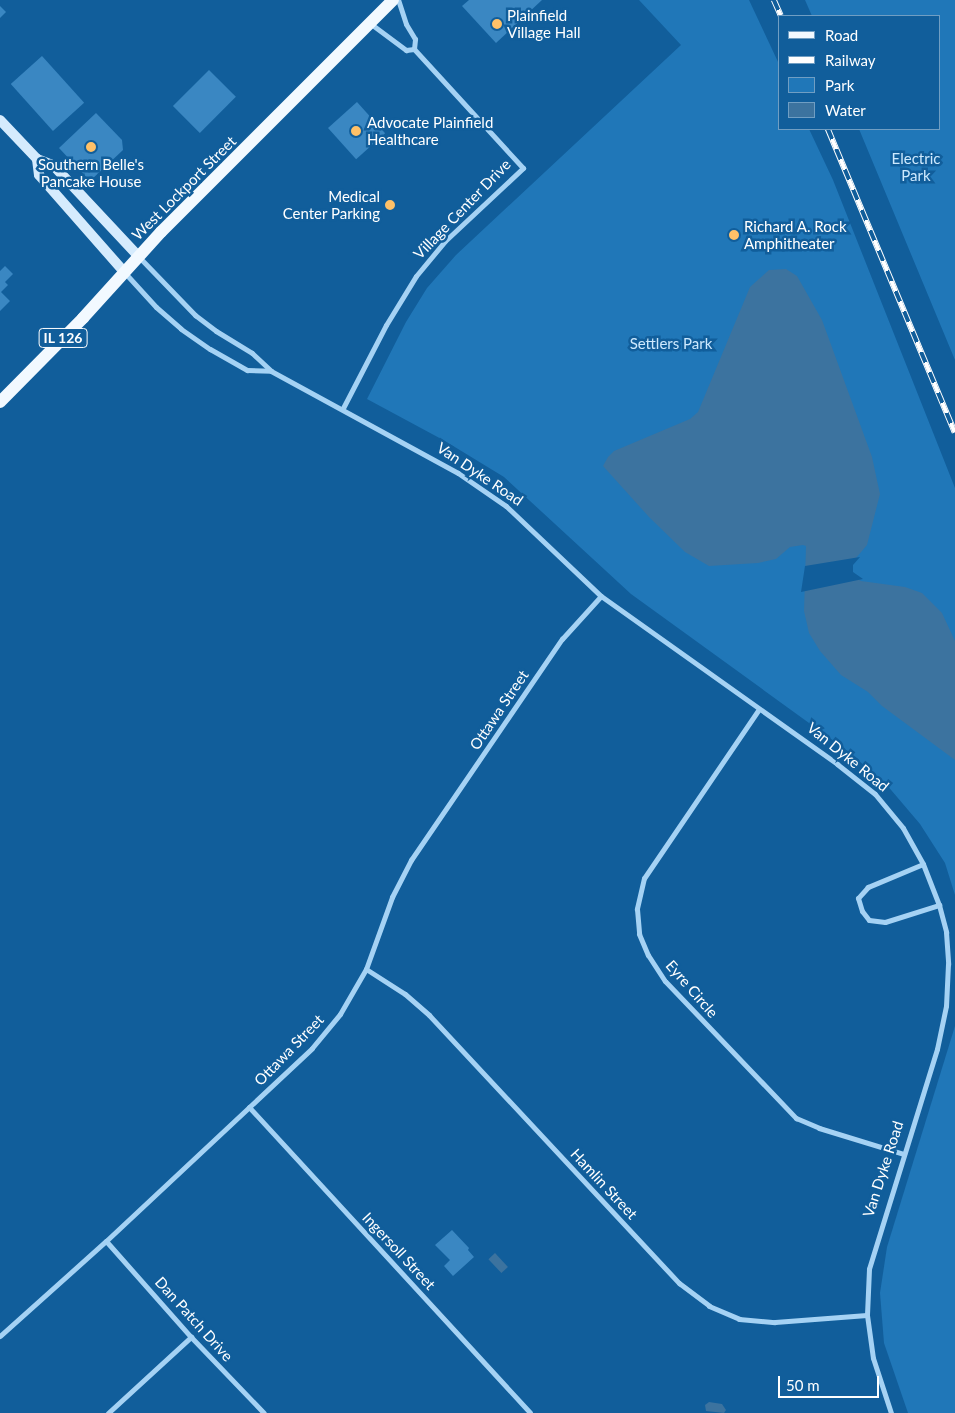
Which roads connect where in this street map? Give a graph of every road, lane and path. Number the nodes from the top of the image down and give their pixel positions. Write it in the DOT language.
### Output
graph roads {
  1 [pos="393,0"];
  2 [pos="398,0"];
  3 [pos="370,23"];
  4 [pos="414,49"];
  5 [pos="0,120"];
  6 [pos="37,159"];
  7 [pos="138,258"];
  8 [pos="125,272"];
  9 [pos="271,371"];
  10 [pos="0,402"];
  11 [pos="343,408"];
  12 [pos="601,596"];
  13 [pos="760,709"];
  14 [pos="923,864"];
  15 [pos="939,905"];
  16 [pos="366,969"];
  17 [pos="249,1107"];
  18 [pos="904,1154"];
  19 [pos="106,1241"];
  20 [pos="867,1315"];
  21 [pos="0,1336"];
  22 [pos="192,1337"];
  23 [pos="108,1413"];
  24 [pos="264,1413"];
  25 [pos="530,1413"];
  26 [pos="891,1413"];
  1 -- 3 [label="main road, West Lockport Street"];
  2 -- 4 [label="street, Village Center Drive"];
  3 -- 4 [label="street, Village Center Drive"];
  3 -- 7 [label="main road, West Lockport Street"];
  4 -- 11 [label="street, Village Center Drive"];
  5 -- 6 [label="street, Van Dyke Road"];
  6 -- 7 [label="street, Van Dyke Road"];
  6 -- 8 [label="street, Van Dyke Road"];
  7 -- 8 [label="main road, West Lockport Street"];
  7 -- 9 [label="street, Van Dyke Road"];
  8 -- 9 [label="street, Van Dyke Road"];
  8 -- 10 [label="main road, West Lockport Street / IL 126"];
  9 -- 11 [label="street, Van Dyke Road"];
  11 -- 12 [label="street, Van Dyke Road"];
  12 -- 13 [label="street, Van Dyke Road"];
  12 -- 16 [label="street, Ottawa Street"];
  13 -- 14 [label="street, Van Dyke Road"];
  13 -- 18 [label="street, Eyre Circle"];
  14 -- 15 [label="street, Van Dyke Road"];
  14 -- 15 [label="street"];
  15 -- 18 [label="street, Van Dyke Road"];
  16 -- 17 [label="street, Ottawa Street"];
  16 -- 20 [label="street, Hamlin Street"];
  17 -- 19 [label="street, Ottawa Street"];
  17 -- 25 [label="street, Ingersoll Street"];
  18 -- 20 [label="street, Van Dyke Road"];
  19 -- 21 [label="street, Ottawa Street"];
  19 -- 22 [label="street, Dan Patch Drive"];
  20 -- 26 [label="street, Van Dyke Road"];
  22 -- 23 [label="street"];
  22 -- 24 [label="street, Dan Patch Drive"];
}
